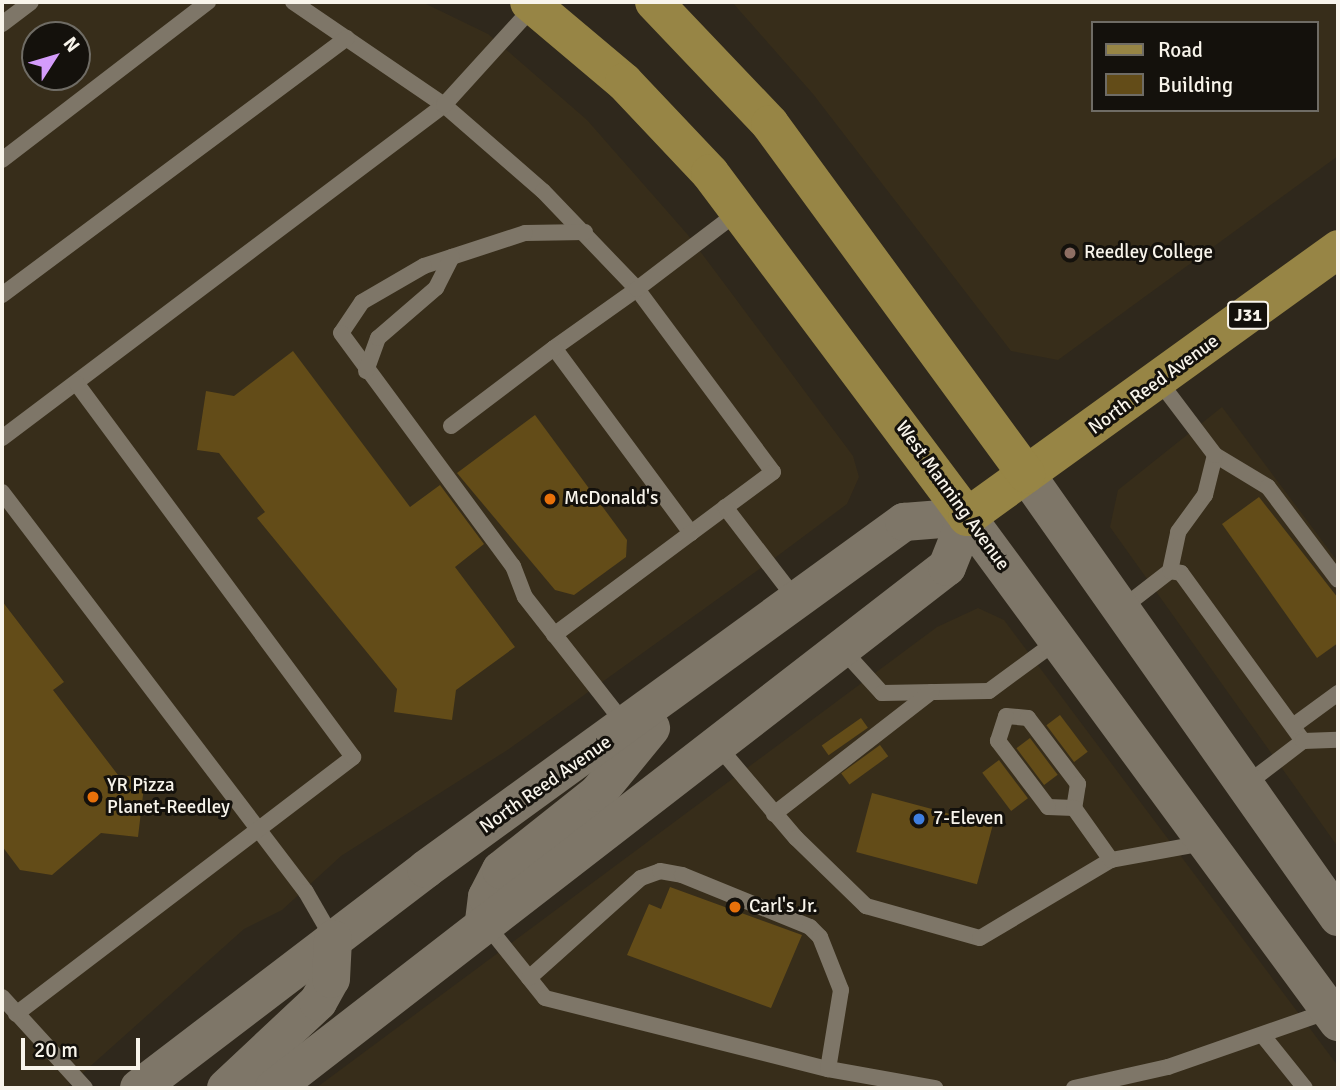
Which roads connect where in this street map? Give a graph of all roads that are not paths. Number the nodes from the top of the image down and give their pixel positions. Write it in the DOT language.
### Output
graph roads {
  1 [pos="31,2"];
  2 [pos="208,2"];
  3 [pos="293,2"];
  4 [pos="654,2"];
  5 [pos="531,4"];
  6 [pos="2,24"];
  7 [pos="347,38"];
  8 [pos="444,105"];
  9 [pos="2,160"];
  10 [pos="738,212"];
  11 [pos="585,232"];
  12 [pos="1338,249"];
  13 [pos="452,257"];
  14 [pos="637,289"];
  15 [pos="2,296"];
  16 [pos="554,348"];
  17 [pos="366,371"];
  18 [pos="1158,382"];
  19 [pos="77,384"];
  20 [pos="451,426"];
  21 [pos="2,438"];
  22 [pos="1215,455"];
  23 [pos="1026,474"];
  24 [pos="2,492"];
  25 [pos="725,507"];
  26 [pos="967,517"];
  27 [pos="691,533"];
  28 [pos="1170,570"];
  29 [pos="1338,580"];
  30 [pos="798,603"];
  31 [pos="1119,611"];
  32 [pos="554,635"];
  33 [pos="1057,641"];
  34 [pos="841,648"];
  35 [pos="688,684"];
  36 [pos="989,691"];
  37 [pos="931,692"];
  38 [pos="1338,693"];
  39 [pos="1006,716"];
  40 [pos="1293,726"];
  41 [pos="628,728"];
  42 [pos="1338,740"];
  43 [pos="1303,741"];
  44 [pos="717,745"];
  45 [pos="1248,783"];
  46 [pos="1074,808"];
  47 [pos="774,814"];
  48 [pos="258,830"];
  49 [pos="1207,843"];
  50 [pos="1111,860"];
  51 [pos="1338,917"];
  52 [pos="484,921"];
  53 [pos="333,939"];
  54 [pos="529,978"];
  55 [pos="2,997"];
  56 [pos="16,1014"];
  57 [pos="1334,1017"];
  58 [pos="1264,1037"];
  59 [pos="828,1069"];
  60 [pos="85,1088"];
  61 [pos="139,1088"];
  62 [pos="226,1088"];
  63 [pos="274,1088"];
  64 [pos="935,1088"];
  65 [pos="1074,1088"];
  66 [pos="1305,1088"];
  1 -- 6 [label="lane"];
  2 -- 9 [label="lane"];
  3 -- 7 [label="lane"];
  4 -- 23 [label="main road"];
  5 -- 8 [label="lane"];
  5 -- 10 [label="main road, West Manning Avenue"];
  7 -- 8 [label="lane"];
  7 -- 15 [label="lane"];
  8 -- 11 [label="lane"];
  8 -- 19 [label="lane"];
  10 -- 14 [label="lane"];
  10 -- 26 [label="main road, West Manning Avenue"];
  11 -- 13 [label="lane"];
  11 -- 14 [label="lane"];
  12 -- 18 [label="main road, North Reed Avenue / J31"];
  13 -- 17 [label="lane"];
  13 -- 17 [label="lane"];
  14 -- 16 [label="lane"];
  14 -- 25 [label="lane"];
  16 -- 20 [label="lane"];
  16 -- 27 [label="lane"];
  17 -- 32 [label="lane"];
  18 -- 22 [label="lane"];
  18 -- 23 [label="main road, North Reed Avenue / J31"];
  19 -- 21 [label="lane"];
  19 -- 48 [label="lane"];
  22 -- 28 [label="lane"];
  22 -- 29 [label="lane"];
  23 -- 26 [label="main road, North Reed Avenue / J31"];
  23 -- 31 [label="street"];
  24 -- 48 [label="lane"];
  25 -- 27 [label="lane"];
  25 -- 30 [label="lane"];
  26 -- 30 [label="street, North Reed Avenue"];
  26 -- 33 [label="street, West Manning Avenue"];
  26 -- 34 [label="street"];
  27 -- 32 [label="lane"];
  28 -- 31 [label="lane"];
  28 -- 40 [label="lane"];
  30 -- 35 [label="street, North Reed Avenue"];
  31 -- 45 [label="street"];
  32 -- 41 [label="lane"];
  33 -- 36 [label="lane"];
  33 -- 49 [label="street, West Manning Avenue"];
  34 -- 37 [label="lane"];
  34 -- 44 [label="street"];
  35 -- 41 [label="street, North Reed Avenue"];
  35 -- 52 [label="street"];
  36 -- 37 [label="lane"];
  36 -- 39 [label="lane"];
  37 -- 47 [label="lane"];
  38 -- 40 [label="lane"];
  39 -- 46 [label="lane"];
  39 -- 46 [label="lane"];
  40 -- 43 [label="lane"];
  41 -- 53 [label="street, North Reed Avenue"];
  42 -- 43 [label="lane"];
  43 -- 45 [label="lane"];
  44 -- 47 [label="lane"];
  44 -- 52 [label="street"];
  45 -- 51 [label="street"];
  46 -- 50 [label="lane"];
  47 -- 50 [label="lane"];
  48 -- 53 [label="lane"];
  48 -- 56 [label="lane"];
  49 -- 50 [label="lane"];
  49 -- 57 [label="street, West Manning Avenue"];
  52 -- 54 [label="lane"];
  52 -- 63 [label="street"];
  53 -- 61 [label="street, North Reed Avenue"];
  53 -- 62 [label="street"];
  54 -- 59 [label="lane"];
  54 -- 59 [label="lane"];
  55 -- 56 [label="lane"];
  56 -- 60 [label="lane"];
  57 -- 58 [label="lane"];
  58 -- 65 [label="lane"];
  58 -- 66 [label="lane"];
  59 -- 64 [label="lane"];
}
